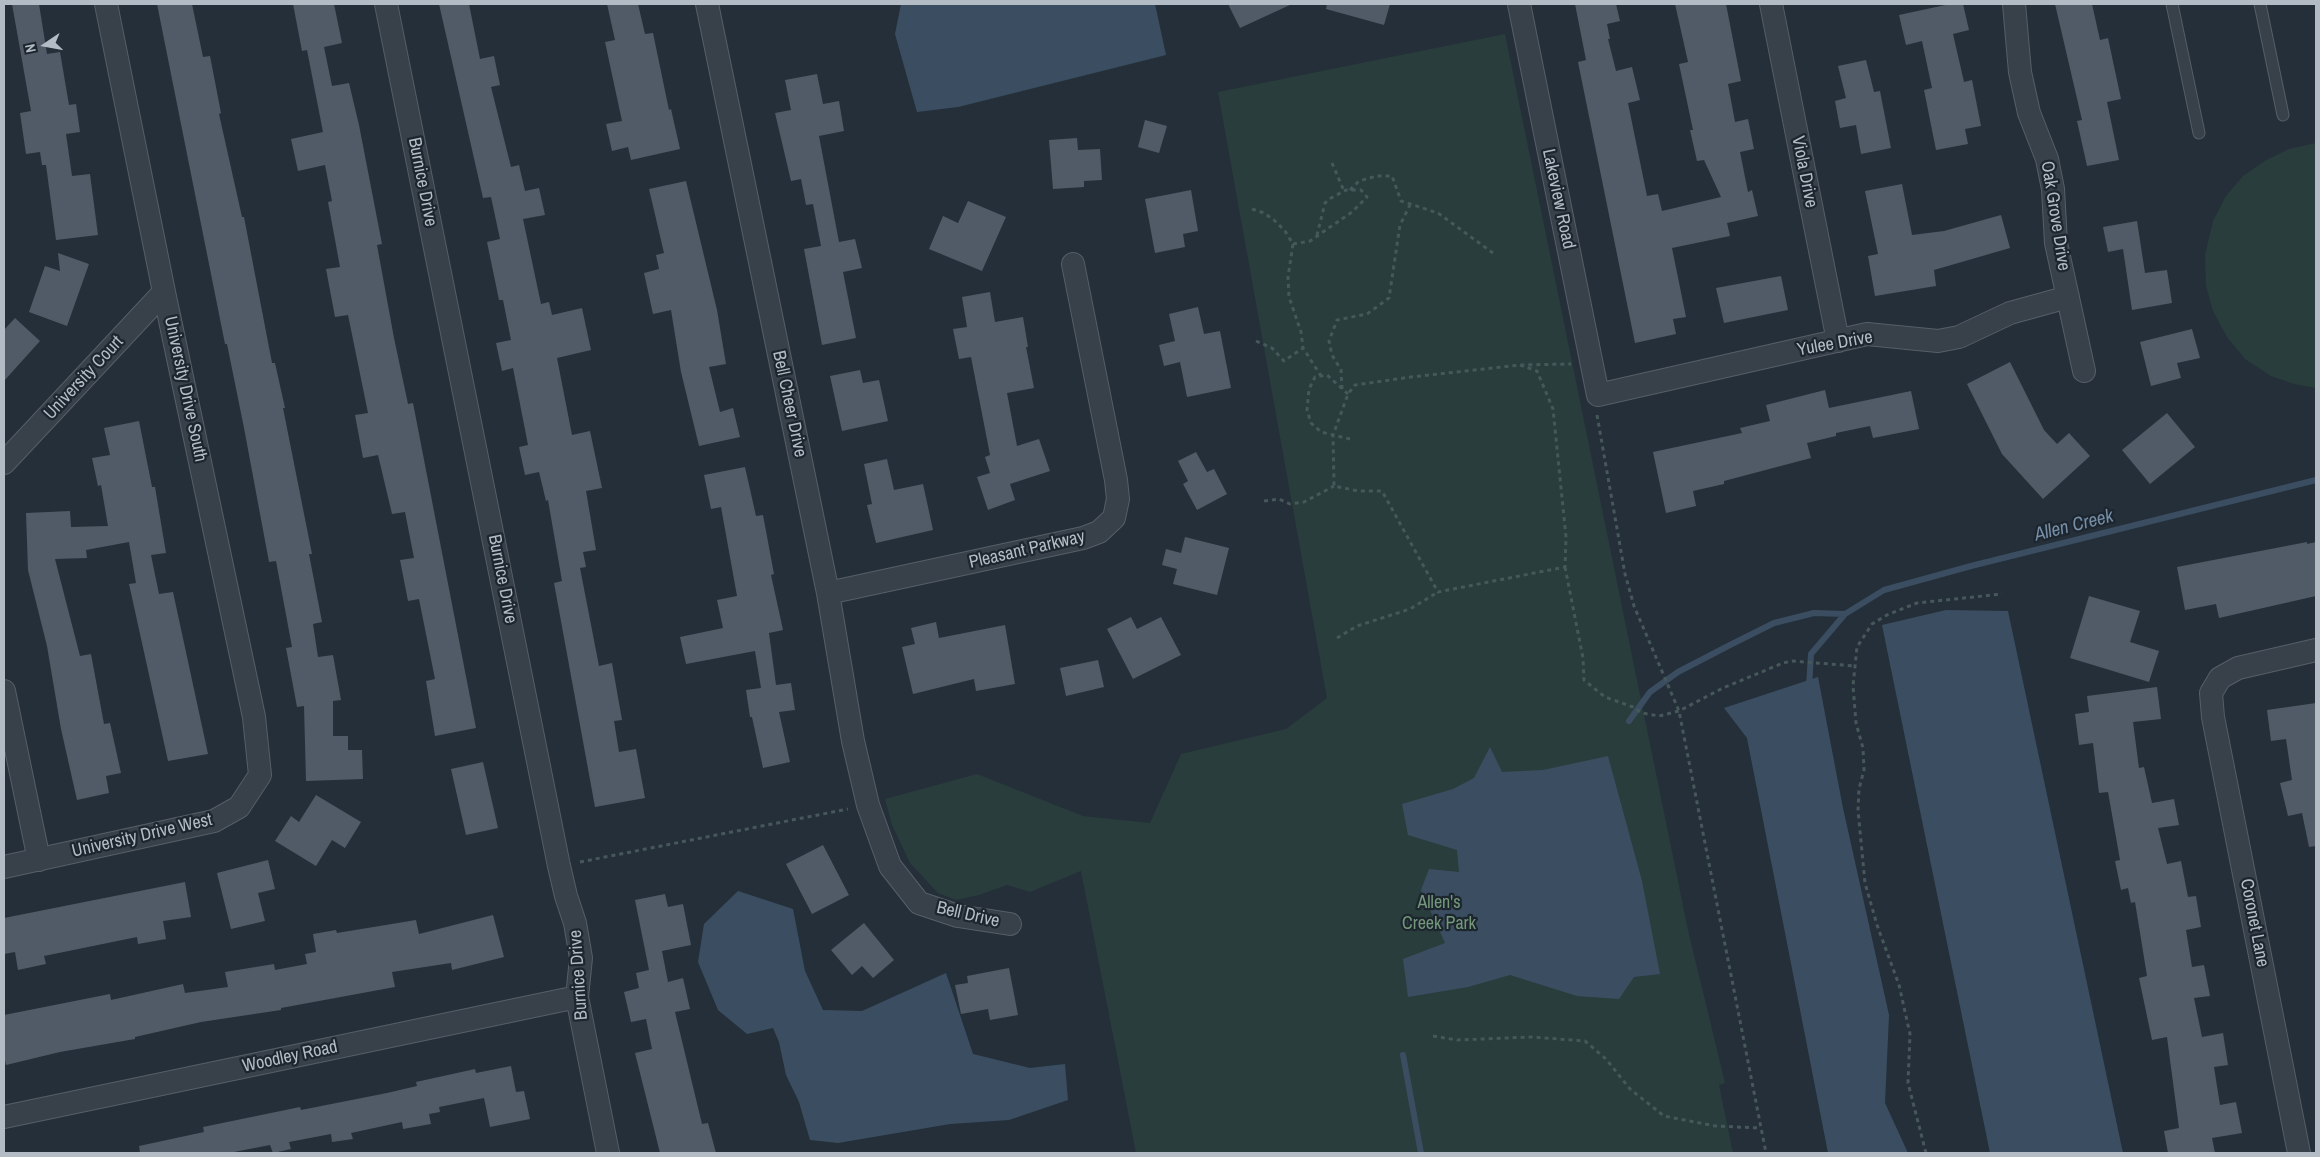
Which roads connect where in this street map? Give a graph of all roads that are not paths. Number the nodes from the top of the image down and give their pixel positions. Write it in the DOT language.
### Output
graph roads {
  1 [pos="106,4"];
  2 [pos="386,4"];
  3 [pos="707,4"];
  4 [pos="1519,4"];
  5 [pos="1771,4"];
  6 [pos="2014,4"];
  7 [pos="2172,4"];
  8 [pos="2260,4"];
  9 [pos="2283,115"];
  10 [pos="2198,133"];
  11 [pos="1073,264"];
  12 [pos="164,292"];
  13 [pos="2068,297"];
  14 [pos="1838,341"];
  15 [pos="2084,371"];
  16 [pos="1598,395"];
  17 [pos="4,463"];
  18 [pos="828,594"];
  19 [pos="2316,650"];
  20 [pos="4,691"];
  21 [pos="260,775"];
  22 [pos="868,805"];
  23 [pos="39,860"];
  24 [pos="4,867"];
  25 [pos="1010,924"];
  26 [pos="577,997"];
  27 [pos="4,1117"];
  28 [pos="608,1153"];
  29 [pos="2299,1153"];
  1 -- 12 [label="street, University Drive South"];
  2 -- 26 [label="street, Burnice Drive"];
  3 -- 18 [label="street, Bell Cheer Drive"];
  4 -- 16 [label="street, Lakeview Road"];
  5 -- 14 [label="street, Viola Drive"];
  6 -- 13 [label="street, Oak Grove Drive"];
  7 -- 10 [label="lane"];
  8 -- 9 [label="lane"];
  11 -- 18 [label="street, Pleasant Parkway"];
  12 -- 17 [label="street, University Court"];
  12 -- 21 [label="street, University Drive South"];
  13 -- 14 [label="street, Yulee Drive"];
  13 -- 15 [label="street, Oak Grove Drive"];
  14 -- 16 [label="street, Yulee Drive"];
  18 -- 22 [label="street, Bell Cheer Drive"];
  19 -- 29 [label="street, Coronet Lane"];
  20 -- 23 [label="street"];
  21 -- 23 [label="street, University Drive West"];
  22 -- 25 [label="street, Bell Drive"];
  23 -- 24 [label="street, University Drive West"];
  26 -- 27 [label="street, Woodley Road"];
  26 -- 28 [label="street, Burnice Drive"];
}
